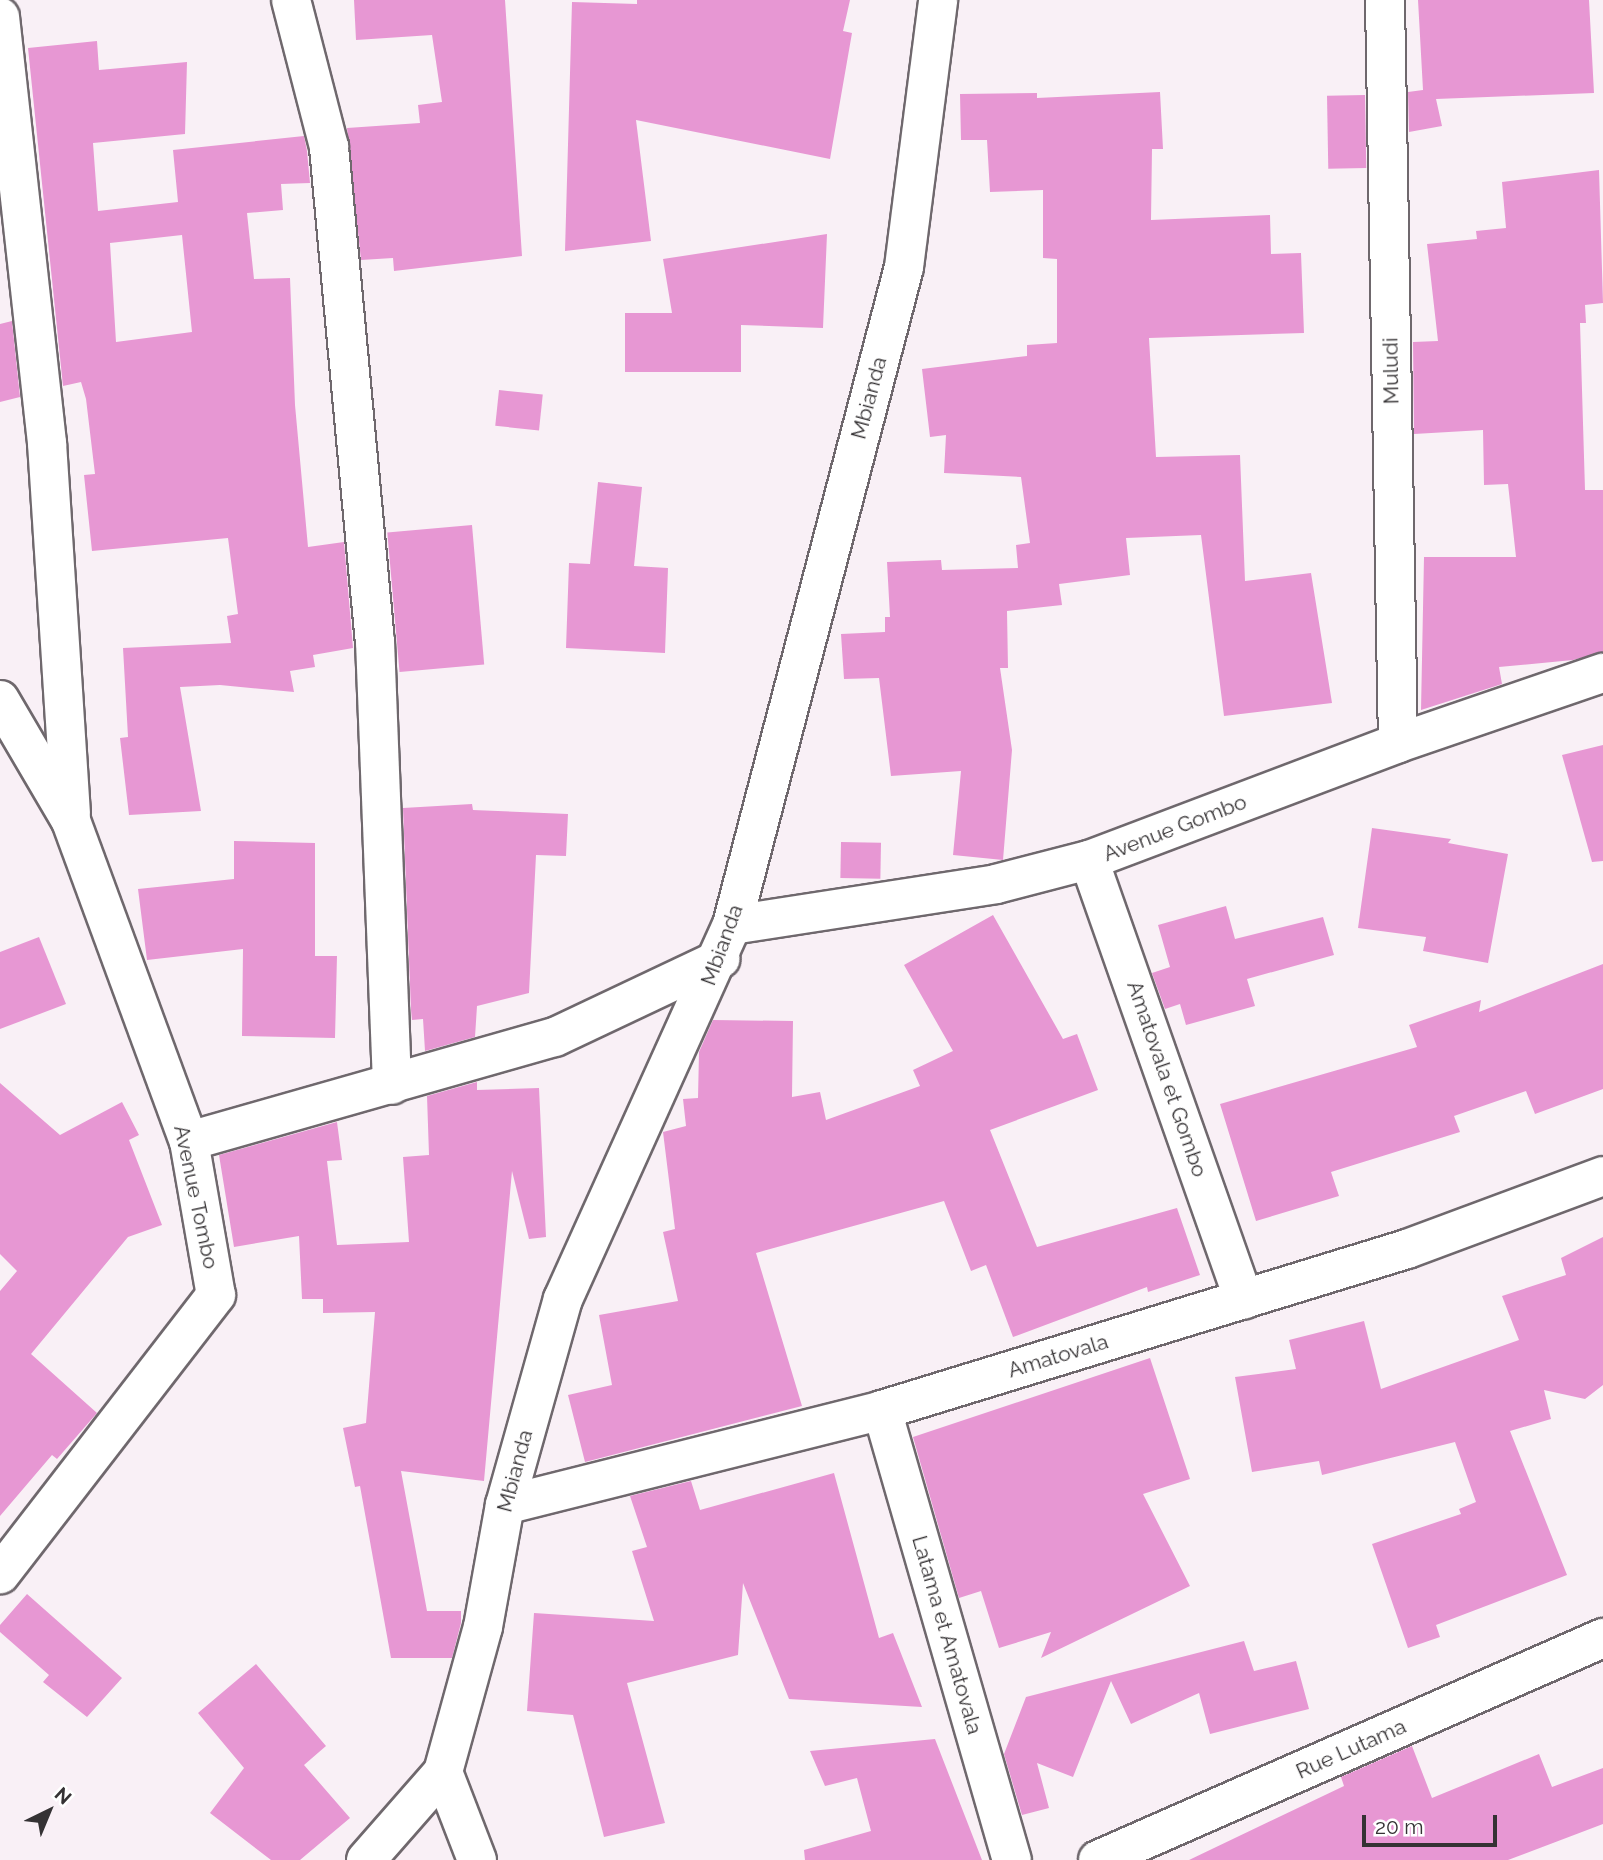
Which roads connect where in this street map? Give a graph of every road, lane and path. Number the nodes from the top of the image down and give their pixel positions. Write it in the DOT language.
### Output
graph roads {
  1 [pos="291,0"];
  2 [pos="938,0"];
  3 [pos="1385,0"];
  4 [pos="0,17"];
  5 [pos="1603,673"];
  6 [pos="0,700"];
  7 [pos="1398,743"];
  8 [pos="71,821"];
  9 [pos="1089,860"];
  10 [pos="726,942"];
  11 [pos="391,1085"];
  12 [pos="189,1141"];
  13 [pos="1603,1176"];
  14 [pos="1244,1299"];
  15 [pos="881,1410"];
  16 [pos="505,1505"];
  17 [pos="0,1574"];
  18 [pos="1603,1638"];
  19 [pos="443,1772"];
  20 [pos="366,1860"];
  21 [pos="477,1860"];
  22 [pos="1012,1860"];
  23 [pos="1098,1860"];
  1 -- 11 [label="street"];
  2 -- 10 [label="street, Mbianda"];
  3 -- 7 [label="street, Muludi"];
  4 -- 8 [label="street"];
  5 -- 7 [label="street, Avenue Gombo"];
  6 -- 8 [label="street, Avenue Tombo"];
  7 -- 9 [label="street, Avenue Gombo"];
  8 -- 12 [label="street, Avenue Tombo"];
  9 -- 10 [label="street, Avenue Gombo"];
  9 -- 14 [label="street, Amatovala et Gombo"];
  10 -- 11 [label="street, Avenue Gombo"];
  10 -- 16 [label="street, Mbianda"];
  11 -- 12 [label="street, Avenue Gombo"];
  12 -- 17 [label="street, Avenue Tombo"];
  13 -- 14 [label="street, Amatovala"];
  14 -- 15 [label="street, Amatovala"];
  15 -- 16 [label="street, Amatovala"];
  15 -- 22 [label="street, Latama et Amatovala"];
  16 -- 19 [label="street, Mbianda"];
  18 -- 23 [label="street, Rue Lutama"];
  19 -- 20 [label="street"];
  19 -- 21 [label="street"];
}
